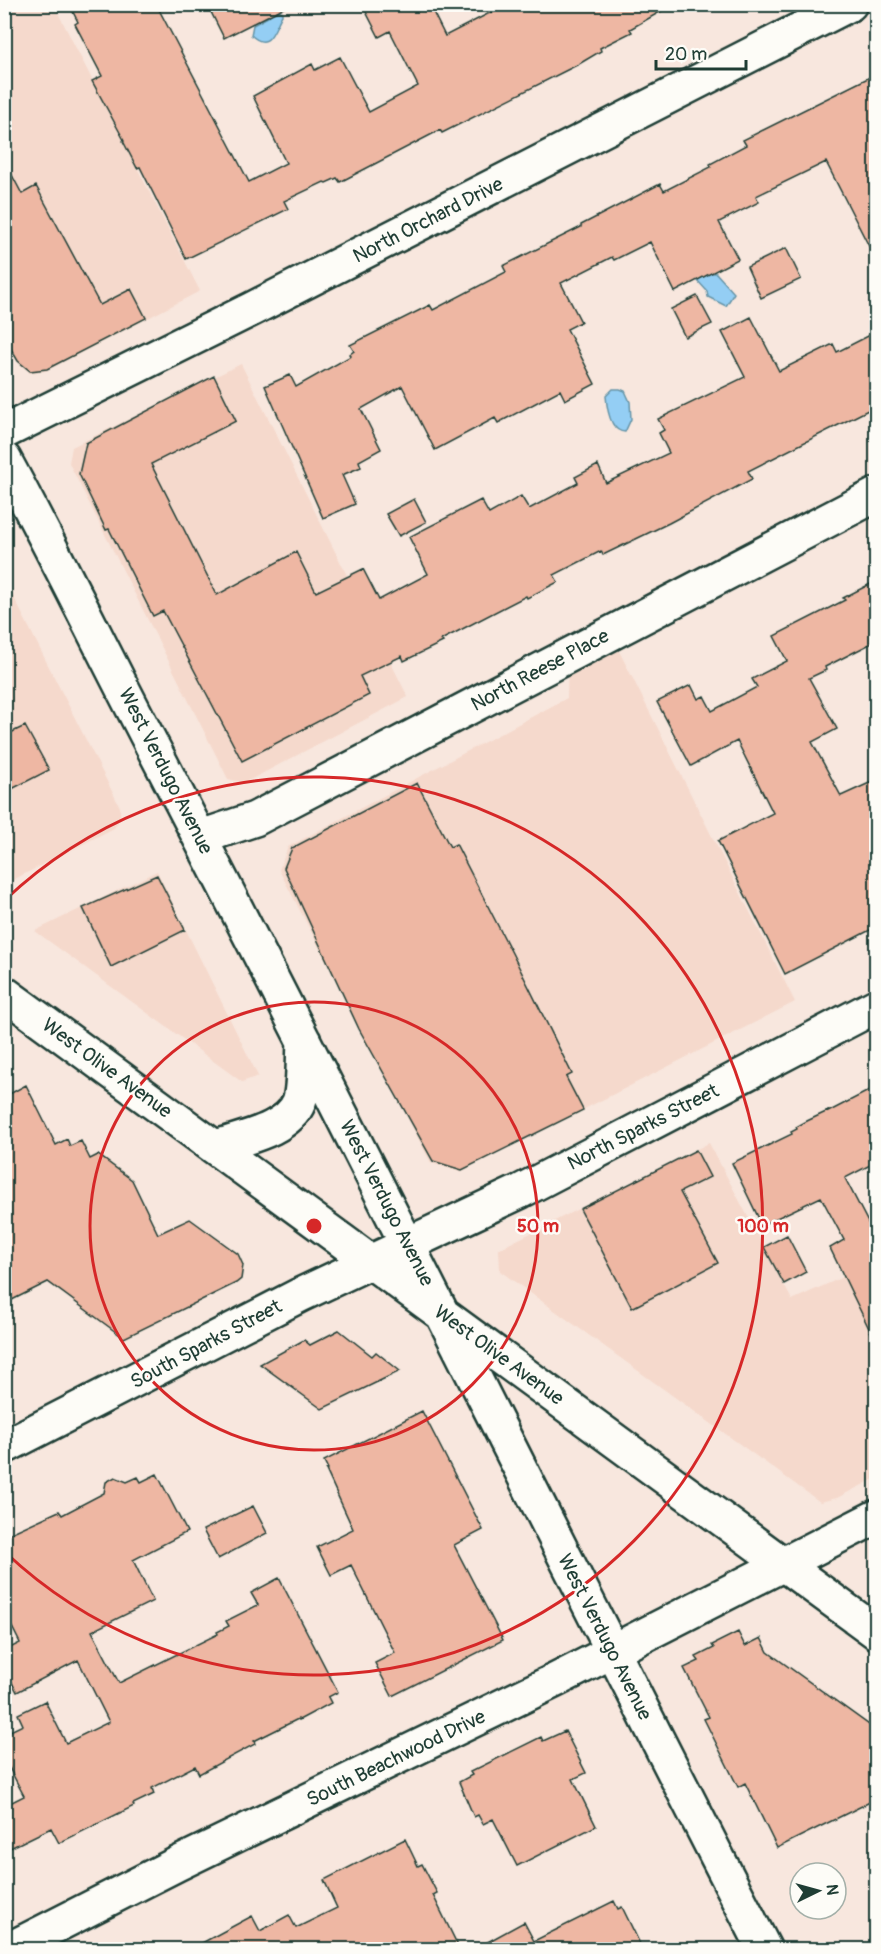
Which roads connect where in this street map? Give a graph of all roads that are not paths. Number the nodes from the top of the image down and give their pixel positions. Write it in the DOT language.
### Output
graph roads {
  1 [pos="850,4"];
  2 [pos="4,432"];
  3 [pos="4,459"];
  4 [pos="876,495"];
  5 [pos="201,837"];
  6 [pos="4,993"];
  7 [pos="876,1006"];
  8 [pos="304,1039"];
  9 [pos="216,1148"];
  10 [pos="408,1243"];
  11 [pos="369,1261"];
  12 [pos="441,1312"];
  13 [pos="4,1447"];
  14 [pos="876,1516"];
  15 [pos="783,1563"];
  16 [pos="876,1632"];
  17 [pos="612,1651"];
  18 [pos="8,1950"];
  19 [pos="765,1950"];
  1 -- 2 [label="street, North Orchard Drive"];
  3 -- 5 [label="street, West Verdugo Avenue"];
  4 -- 5 [label="street, North Reese Place"];
  5 -- 8 [label="street, West Verdugo Avenue"];
  6 -- 9 [label="street, West Olive Avenue"];
  7 -- 10 [label="street, North Sparks Street"];
  8 -- 9 [label="street"];
  8 -- 10 [label="street, West Verdugo Avenue"];
  9 -- 11 [label="street, West Olive Avenue"];
  10 -- 11 [label="street, South Sparks Street"];
  10 -- 12 [label="street, West Verdugo Avenue"];
  11 -- 12 [label="street, West Olive Avenue"];
  11 -- 13 [label="street, South Sparks Street"];
  12 -- 15 [label="street, West Olive Avenue"];
  12 -- 17 [label="street, West Verdugo Avenue"];
  14 -- 15 [label="street, South Beachwood Drive"];
  15 -- 16 [label="street, West Olive Avenue"];
  15 -- 17 [label="street, South Beachwood Drive"];
  17 -- 18 [label="street, South Beachwood Drive"];
  17 -- 19 [label="street, West Verdugo Avenue"];
}
